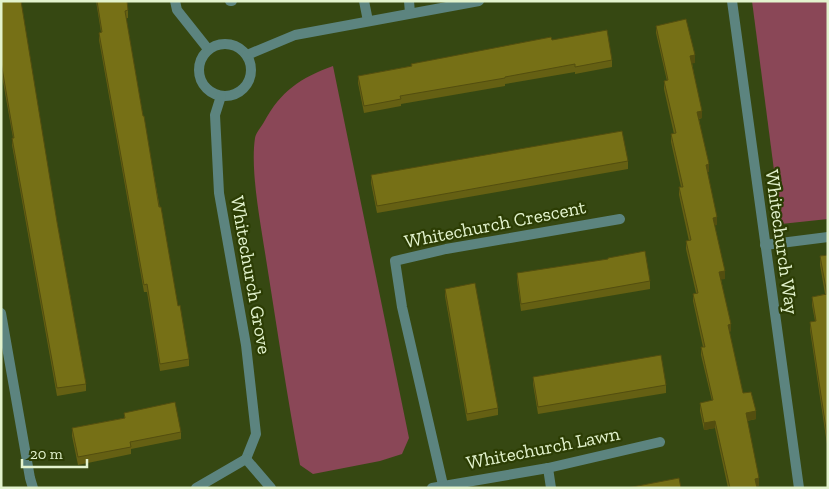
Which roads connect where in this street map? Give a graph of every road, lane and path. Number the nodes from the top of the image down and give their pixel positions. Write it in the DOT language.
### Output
graph roads {
  1 [pos="175,1"];
  2 [pos="364,1"];
  3 [pos="409,1"];
  4 [pos="479,1"];
  5 [pos="732,1"];
  6 [pos="410,13"];
  7 [pos="368,21"];
  8 [pos="208,49"];
  9 [pos="246,55"];
  10 [pos="221,96"];
  11 [pos="620,219"];
  12 [pos="828,238"];
  13 [pos="765,245"];
  14 [pos="1,313"];
  15 [pos="660,442"];
  16 [pos="246,459"];
  17 [pos="548,468"];
  18 [pos="443,485"];
  19 [pos="34,488"];
  20 [pos="196,488"];
  21 [pos="271,488"];
  22 [pos="432,488"];
  23 [pos="551,488"];
  24 [pos="799,488"];
  1 -- 8 [label="street"];
  2 -- 7 [label="street"];
  3 -- 6 [label="street"];
  4 -- 6 [label="street"];
  5 -- 13 [label="street, Whitechurch Way"];
  6 -- 7 [label="street"];
  7 -- 9 [label="street"];
  8 -- 9 [label="street"];
  8 -- 10 [label="street"];
  9 -- 10 [label="street"];
  10 -- 16 [label="street, Whitechurch Grove"];
  11 -- 18 [label="street, Whitechurch Crescent"];
  12 -- 13 [label="street"];
  13 -- 24 [label="street, Whitechurch Way"];
  14 -- 19 [label="street"];
  15 -- 17 [label="street, Whitechurch Lawn"];
  16 -- 20 [label="street"];
  16 -- 21 [label="street"];
  17 -- 18 [label="street, Whitechurch Lawn"];
  17 -- 23 [label="street"];
  18 -- 22 [label="street, Whitechurch Lawn"];
}
